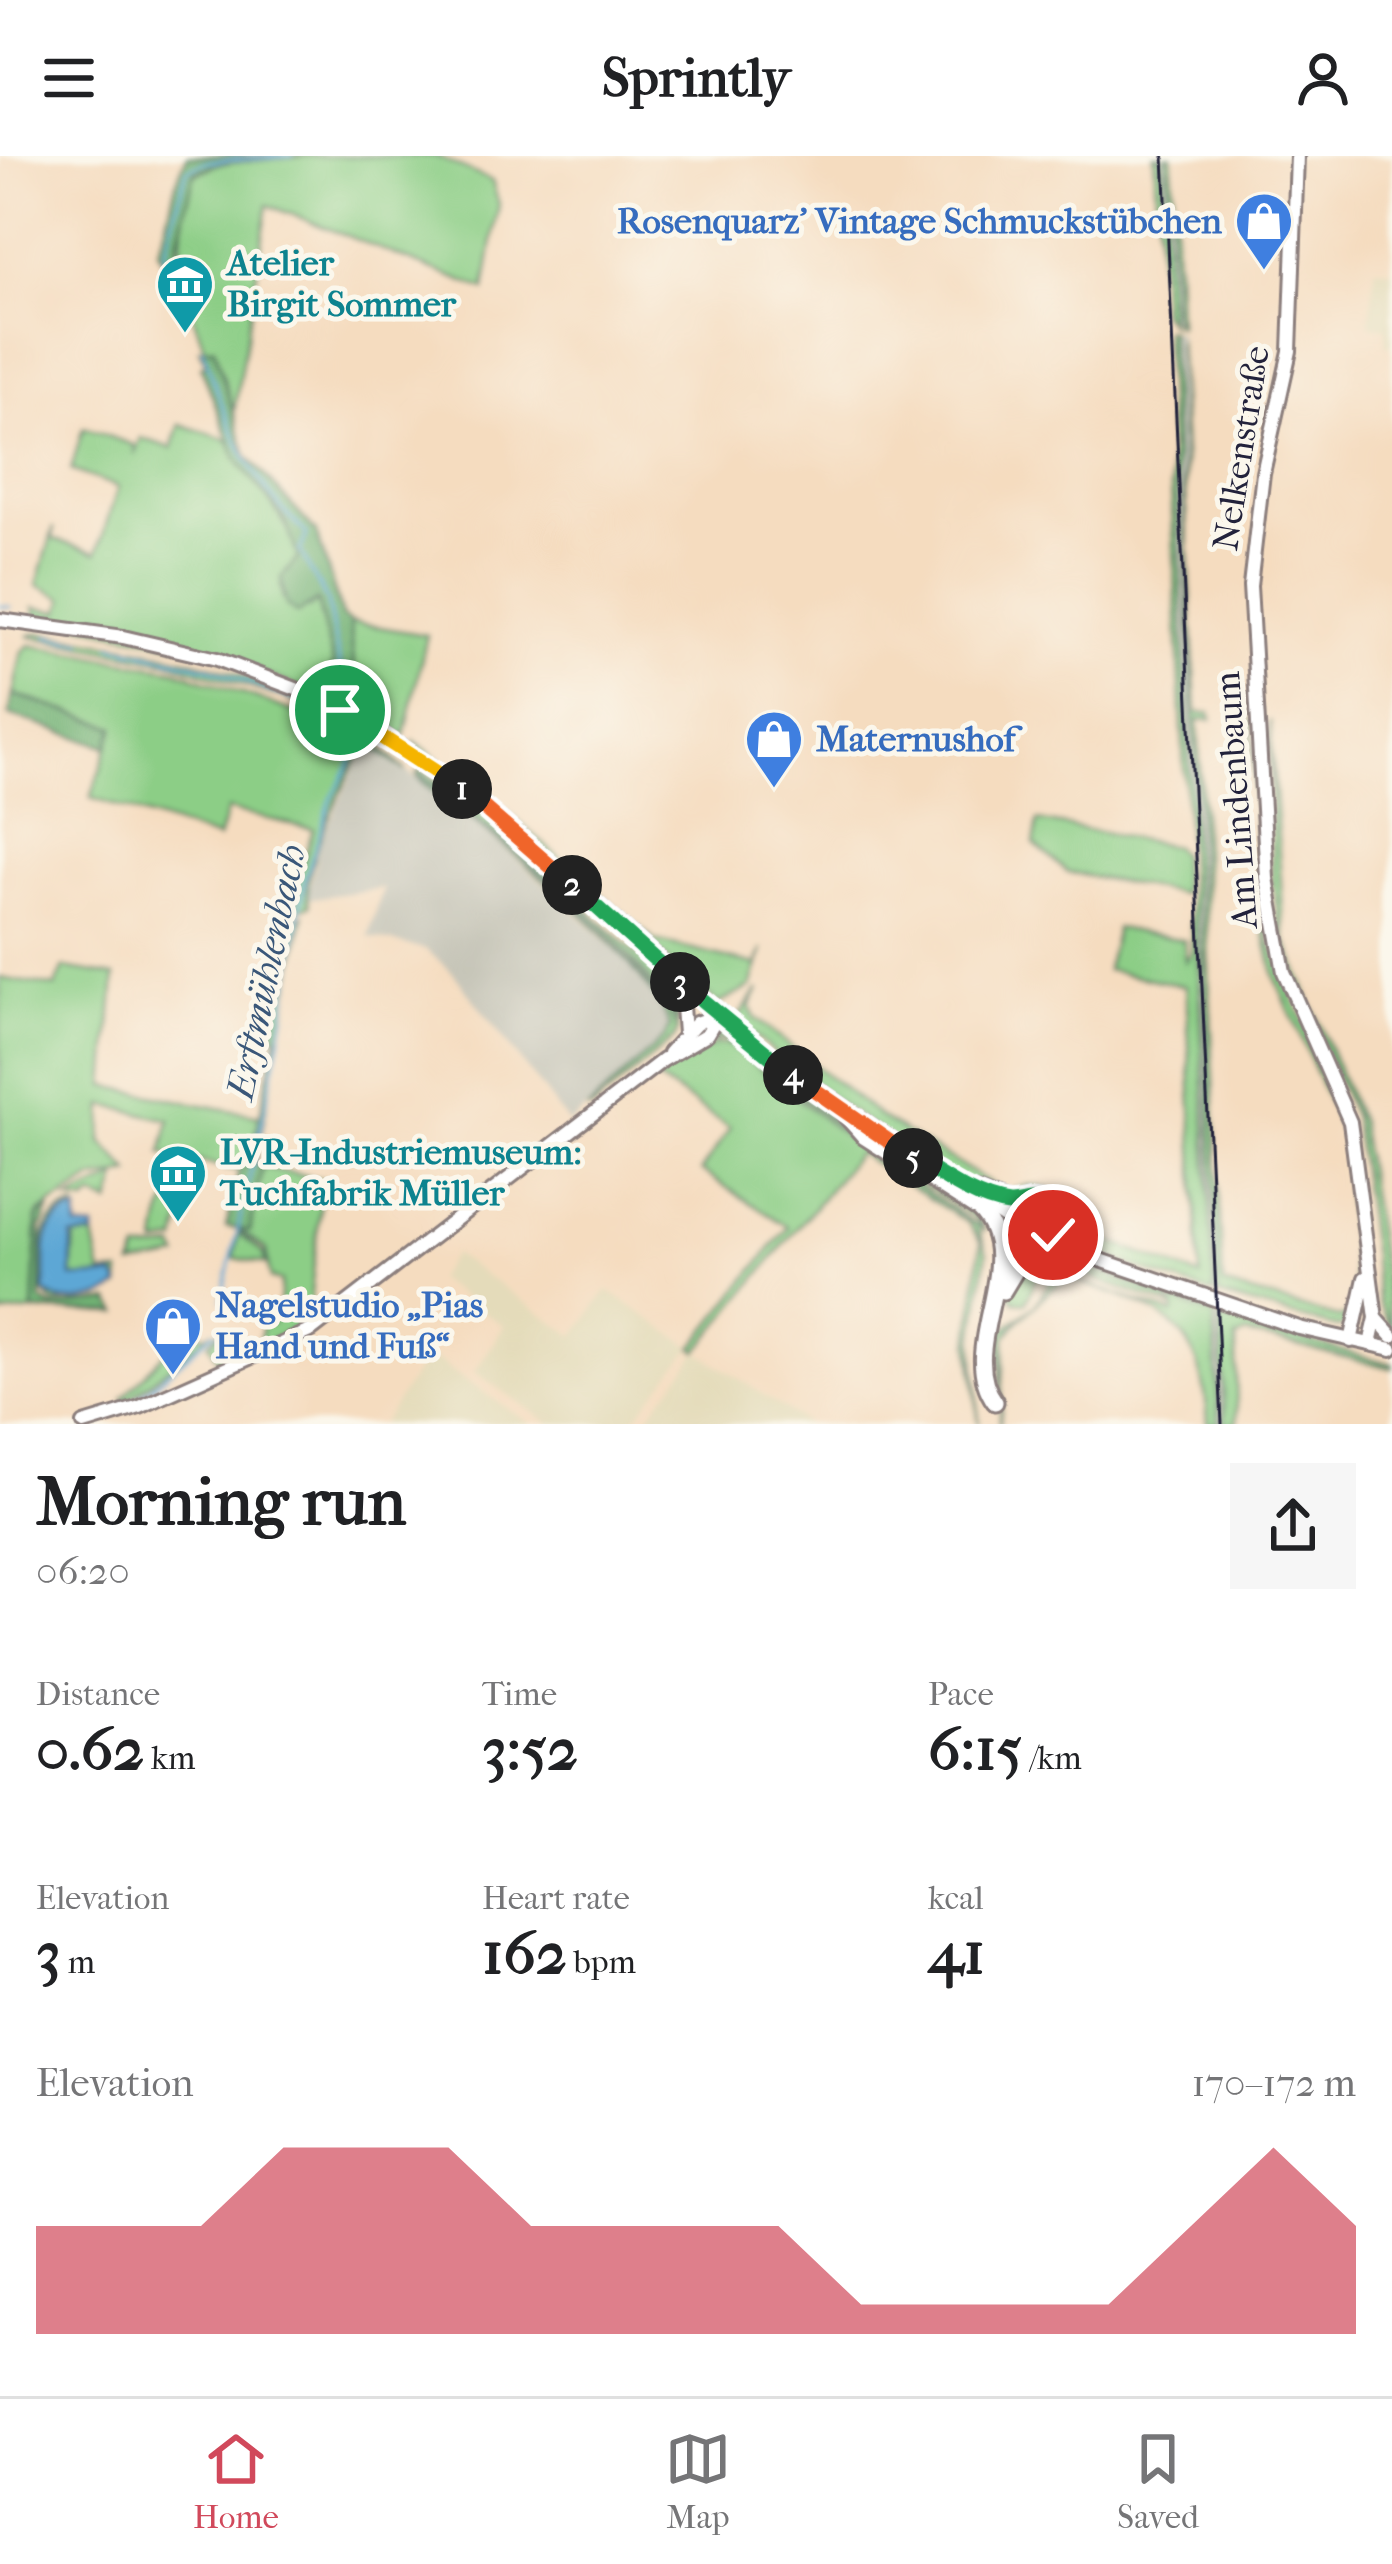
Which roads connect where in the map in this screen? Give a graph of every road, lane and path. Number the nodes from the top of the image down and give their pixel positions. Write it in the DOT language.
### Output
graph roads {
  1 [pos="1297,156"];
  2 [pos="1252,607"];
  3 [pos="0,620"];
  4 [pos="664,969"];
  5 [pos="718,1015"];
  6 [pos="683,1034"];
  7 [pos="664,1060"];
  8 [pos="843,1112"];
  9 [pos="958,1185"];
  10 [pos="1015,1206"];
  11 [pos="1007,1220"];
  12 [pos="1055,1228"];
  13 [pos="1012,1240"];
  14 [pos="1048,1242"];
  15 [pos="1029,1248"];
  16 [pos="1106,1260"];
  17 [pos="1368,1261"];
  18 [pos="1003,1291"];
  19 [pos="1376,1318"];
  20 [pos="1392,1336"];
  21 [pos="1351,1341"];
  22 [pos="1370,1344"];
  23 [pos="1392,1349"];
  24 [pos="995,1402"];
  25 [pos="84,1424"];
  26 [pos="995,1424"];
  1 -- 2 [label="street, Nelkenstraße"];
  2 -- 17 [label="street, Am Lindenbaum"];
  3 -- 4 [label="street"];
  4 -- 5 [label="street"];
  4 -- 6 [label="street"];
  5 -- 6 [label="street"];
  5 -- 7 [label="street"];
  5 -- 8 [label="street"];
  6 -- 7 [label="street"];
  7 -- 25 [label="street"];
  8 -- 9 [label="street"];
  8 -- 24 [label="main road"];
  9 -- 10 [label="street"];
  9 -- 11 [label="street"];
  10 -- 11 [label="street"];
  10 -- 12 [label="street"];
  11 -- 13 [label="street"];
  12 -- 14 [label="street"];
  12 -- 16 [label="street"];
  13 -- 15 [label="street"];
  13 -- 18 [label="main road"];
  14 -- 15 [label="street"];
  14 -- 16 [label="street"];
  15 -- 18 [label="main road"];
  16 -- 21 [label="street"];
  17 -- 19 [label="street, Am Lindenbaum"];
  17 -- 21 [label="street, Am Lindenbaum"];
  18 -- 24 [label="main road"];
  19 -- 20 [label="street"];
  19 -- 22 [label="street, Am Lindenbaum"];
  21 -- 22 [label="street"];
  22 -- 23 [label="street"];
  24 -- 26 [label="main road"];
}
